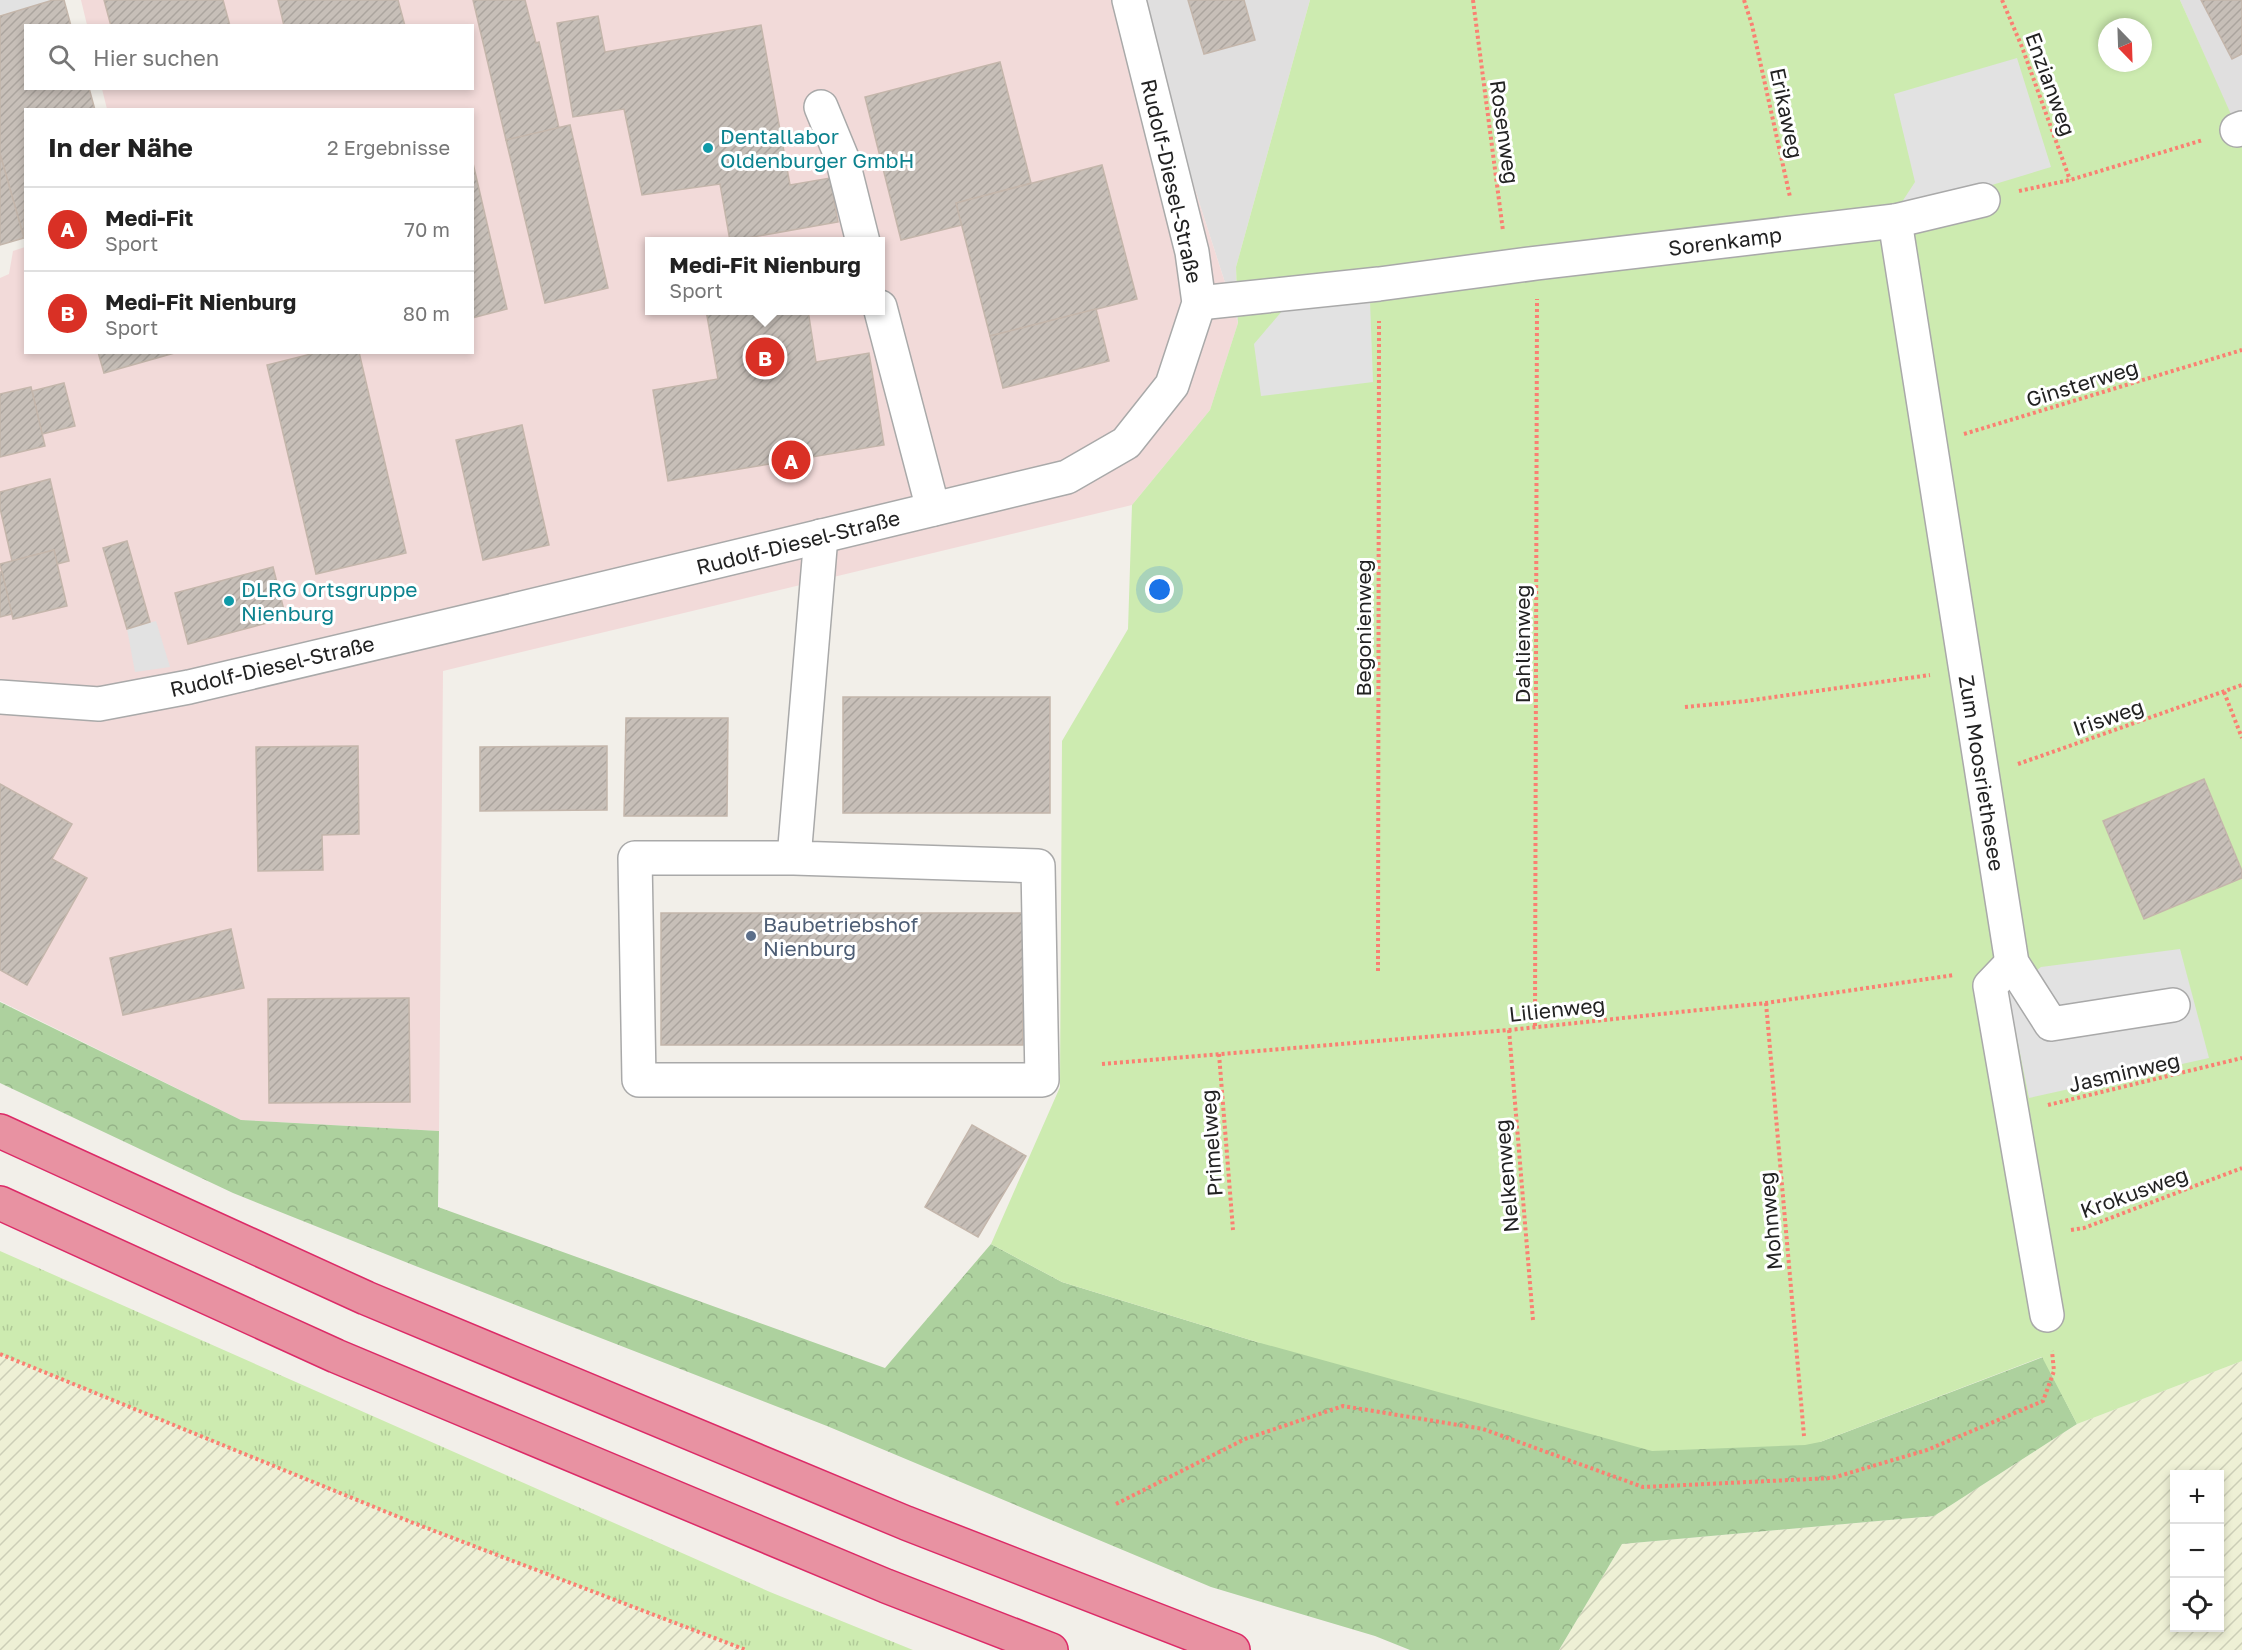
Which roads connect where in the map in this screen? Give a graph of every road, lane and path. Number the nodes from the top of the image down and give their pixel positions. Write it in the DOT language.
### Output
graph roads {
  1 [pos="1129,0"];
  2 [pos="1473,0"];
  3 [pos="1744,0"];
  4 [pos="2002,0"];
  5 [pos="821,107"];
  6 [pos="2239,129"];
  7 [pos="2070,180"];
  8 [pos="1983,200"];
  9 [pos="1895,221"];
  10 [pos="1798,232"];
  11 [pos="862,237"];
  12 [pos="1522,265"];
  13 [pos="1379,284"];
  14 [pos="1199,303"];
  15 [pos="882,315"];
  16 [pos="2242,350"];
  17 [pos="1930,445"];
  18 [pos="933,509"];
  19 [pos="821,536"];
  20 [pos="1966,669"];
  21 [pos="2242,685"];
  22 [pos="2224,692"];
  23 [pos="0,697"];
  24 [pos="1685,706"];
  25 [pos="2242,738"];
  26 [pos="1982,771"];
  27 [pos="794,858"];
  28 [pos="2012,963"];
  29 [pos="1378,971"];
  30 [pos="1766,1003"];
  31 [pos="2173,1005"];
  32 [pos="1535,1026"];
  33 [pos="1509,1030"];
  34 [pos="1219,1054"];
  35 [pos="2242,1058"];
  36 [pos="1102,1064"];
  37 [pos="2012,1112"];
  38 [pos="0,1131"];
  39 [pos="2242,1168"];
  40 [pos="0,1203"];
  41 [pos="1233,1230"];
  42 [pos="2034,1239"];
  43 [pos="2047,1315"];
  44 [pos="1533,1320"];
  45 [pos="0,1354"];
  46 [pos="1804,1436"];
  47 [pos="1116,1504"];
  48 [pos="746,1650"];
  49 [pos="1051,1650"];
  50 [pos="1233,1650"];
  1 -- 14 [label="street, Rudolf-Diesel-Straße"];
  2 -- 12 [label="path, Rosenweg"];
  3 -- 10 [label="path, Erikaweg"];
  4 -- 7 [label="path, Enzianweg"];
  5 -- 11 [label="street"];
  6 -- 7 [label="path"];
  7 -- 8 [label="path"];
  8 -- 9 [label="street, Sorenkamp"];
  9 -- 10 [label="street, Sorenkamp"];
  9 -- 17 [label="street, Zum Moosriethesee"];
  10 -- 12 [label="street, Sorenkamp"];
  12 -- 13 [label="street, Sorenkamp"];
  12 -- 32 [label="path, Dahlienweg"];
  13 -- 14 [label="street, Sorenkamp"];
  13 -- 29 [label="path, Begonienweg"];
  14 -- 18 [label="street, Rudolf-Diesel-Straße"];
  15 -- 18 [label="street"];
  16 -- 17 [label="path, Ginsterweg"];
  17 -- 20 [label="street, Zum Moosriethesee"];
  18 -- 19 [label="street, Rudolf-Diesel-Straße"];
  19 -- 23 [label="street, Rudolf-Diesel-Straße"];
  19 -- 27 [label="street"];
  20 -- 24 [label="path"];
  20 -- 26 [label="street, Zum Moosriethesee"];
  21 -- 22 [label="path, Irisweg"];
  22 -- 25 [label="path"];
  22 -- 26 [label="path, Irisweg"];
  26 -- 28 [label="street, Zum Moosriethesee"];
  27 -- 27 [label="street"];
  28 -- 30 [label="path, Lilienweg"];
  28 -- 31 [label="street"];
  28 -- 37 [label="street"];
  30 -- 32 [label="path, Lilienweg"];
  30 -- 46 [label="path, Mohnweg"];
  32 -- 33 [label="path, Lilienweg"];
  33 -- 34 [label="path, Lilienweg"];
  33 -- 44 [label="path, Nelkenweg"];
  34 -- 36 [label="path, Lilienweg"];
  34 -- 41 [label="path, Primelweg"];
  35 -- 37 [label="path, Jasminweg"];
  37 -- 42 [label="street"];
  38 -- 50 [label="highway"];
  39 -- 42 [label="path, Krokusweg"];
  40 -- 49 [label="highway"];
  42 -- 43 [label="street"];
  43 -- 47 [label="path"];
  45 -- 48 [label="path"];
}
